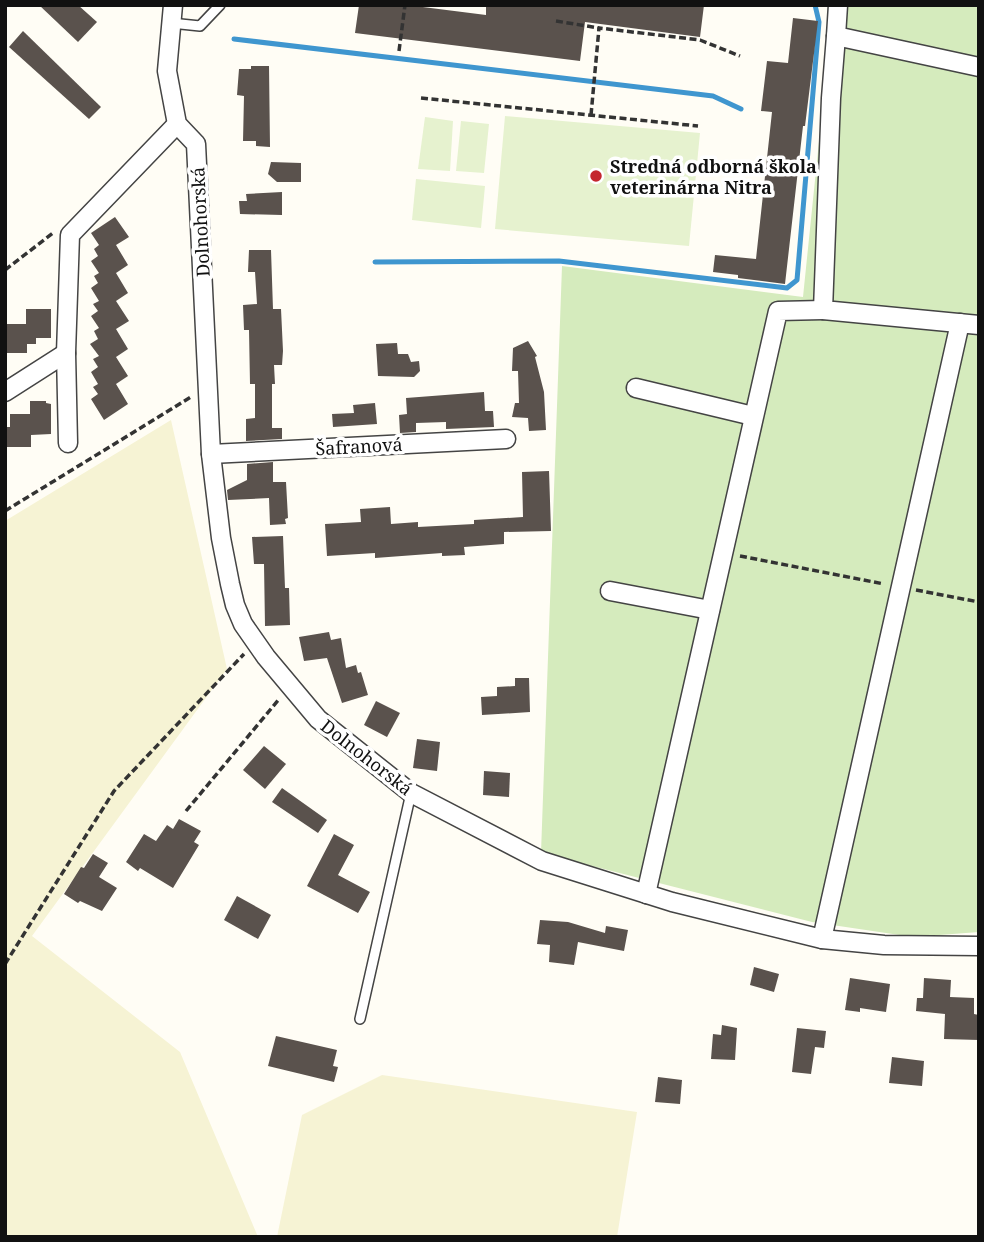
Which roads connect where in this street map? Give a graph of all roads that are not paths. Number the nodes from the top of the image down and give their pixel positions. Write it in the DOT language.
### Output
graph roads {
  1 [pos="220,5"];
  2 [pos="838,5"];
  3 [pos="172,14"];
  4 [pos="836,36"];
  5 [pos="979,67"];
  6 [pos="177,124"];
  7 [pos="823,310"];
  8 [pos="960,323"];
  9 [pos="979,325"];
  10 [pos="66,353"];
  11 [pos="636,388"];
  12 [pos="5,393"];
  13 [pos="754,416"];
  14 [pos="506,439"];
  15 [pos="68,443"];
  16 [pos="211,454"];
  17 [pos="610,591"];
  18 [pos="710,610"];
  19 [pos="411,793"];
  20 [pos="646,894"];
  21 [pos="822,939"];
  22 [pos="979,946"];
  23 [pos="360,1019"];
  1 -- 3 [label="lane"];
  2 -- 4 [label="street"];
  3 -- 6 [label="street, Dolnohorská"];
  4 -- 5 [label="street"];
  4 -- 7 [label="street"];
  6 -- 10 [label="street"];
  6 -- 16 [label="street, Dolnohorská"];
  7 -- 8 [label="street"];
  7 -- 13 [label="street"];
  8 -- 9 [label="street"];
  8 -- 21 [label="street"];
  10 -- 12 [label="street"];
  10 -- 15 [label="street"];
  11 -- 13 [label="street"];
  13 -- 18 [label="street"];
  14 -- 16 [label="street, Šafranová"];
  16 -- 19 [label="street, Dolnohorská"];
  17 -- 18 [label="street"];
  18 -- 20 [label="street"];
  19 -- 20 [label="street, Dolnohorská"];
  19 -- 23 [label="lane"];
  20 -- 21 [label="street, Dolnohorská"];
  21 -- 22 [label="street, Dolnohorská"];
}
